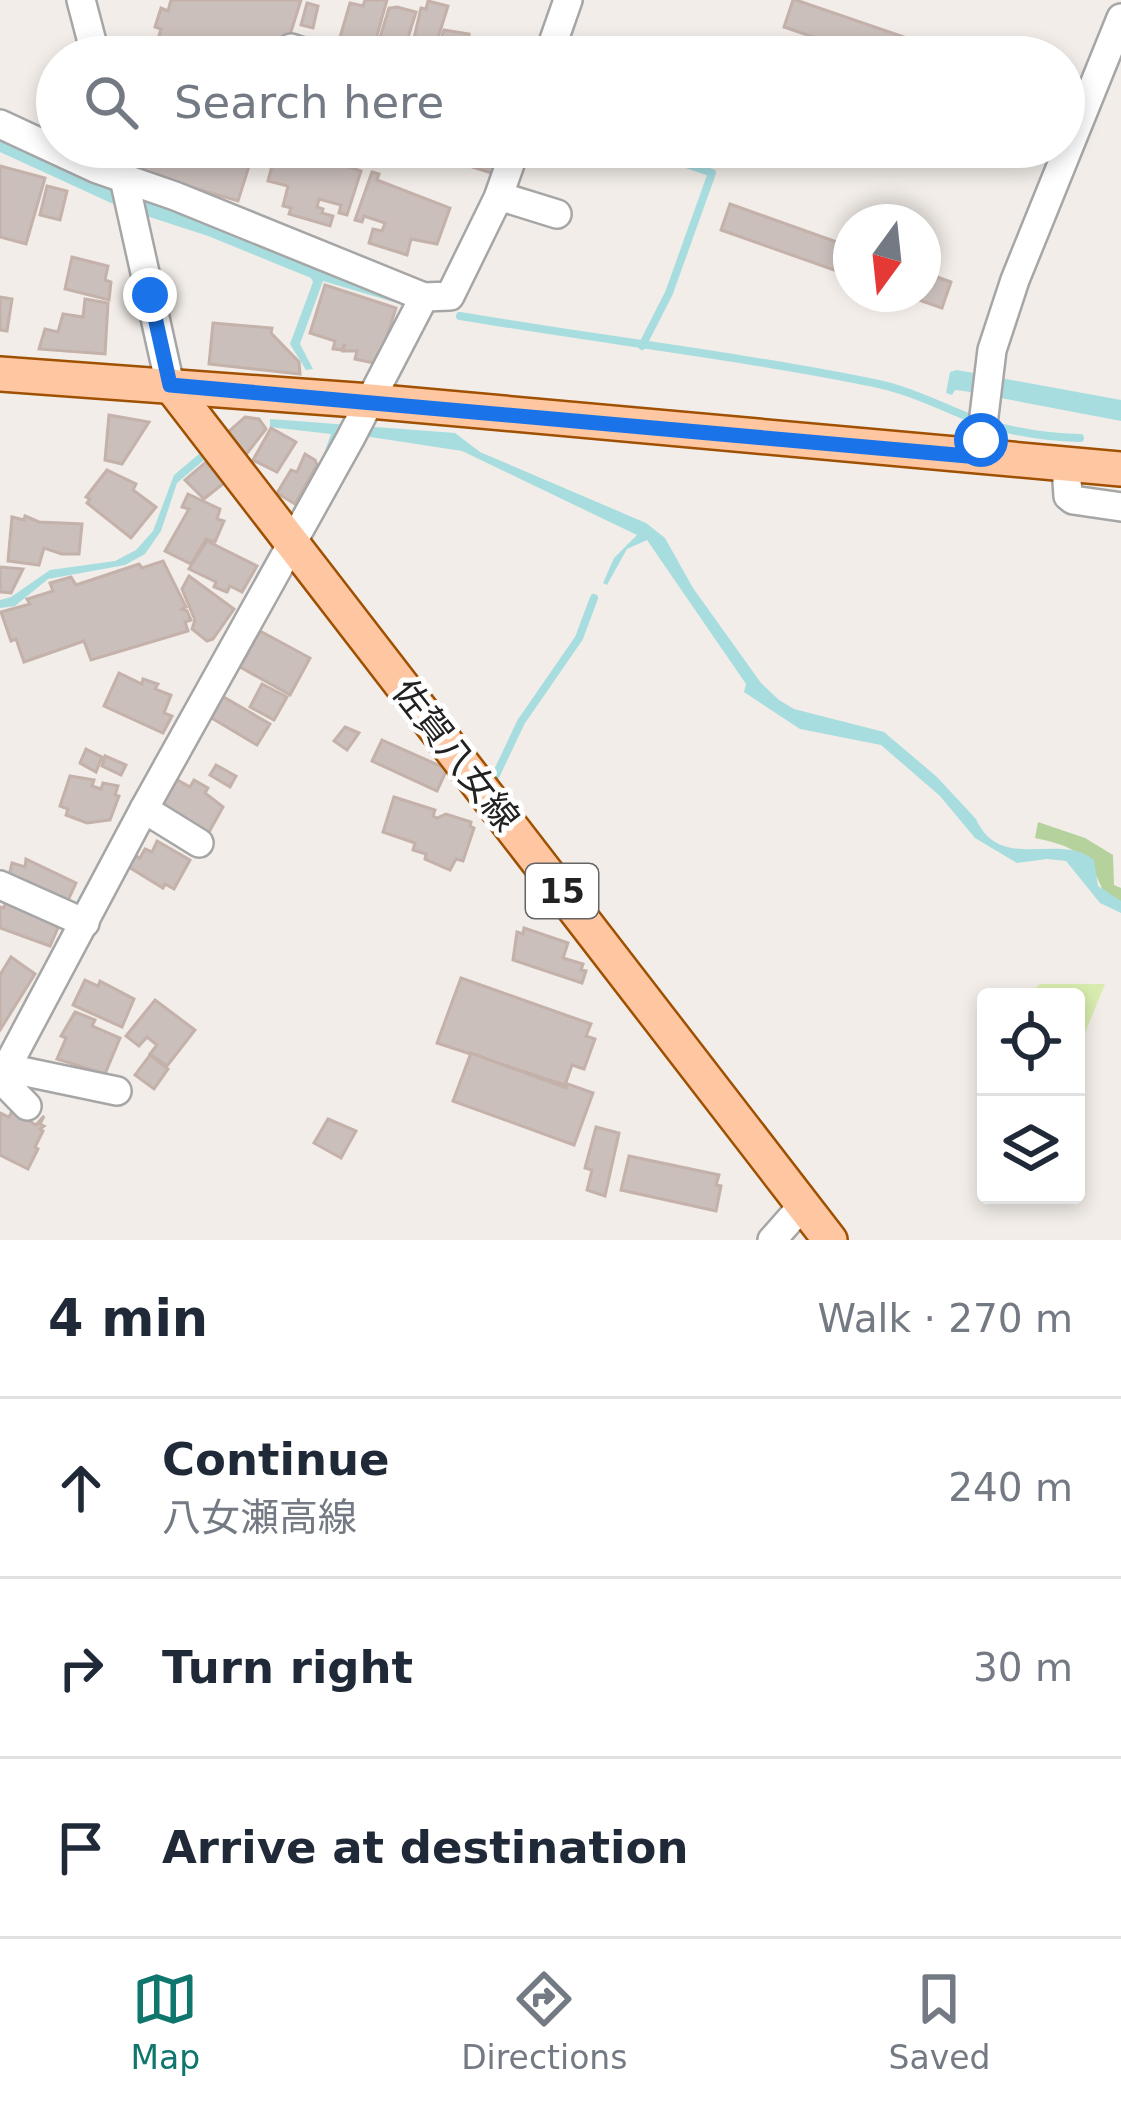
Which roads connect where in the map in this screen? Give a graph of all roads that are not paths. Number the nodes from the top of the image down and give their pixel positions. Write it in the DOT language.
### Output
graph roads {
  1 [pos="81,0"];
  2 [pos="568,0"];
  3 [pos="1121,18"];
  4 [pos="90,36"];
  5 [pos="555,36"];
  6 [pos="1115,50"];
  7 [pos="1085,119"];
  8 [pos="0,124"];
  9 [pos="36,141"];
  10 [pos="95,168"];
  11 [pos="122,168"];
  12 [pos="509,168"];
  13 [pos="1064,168"];
  14 [pos="125,179"];
  15 [pos="499,196"];
  16 [pos="557,214"];
  17 [pos="424,297"];
  18 [pos="0,374"];
  19 [pos="170,385"];
  20 [pos="360,420"];
  21 [pos="980,445"];
  22 [pos="1121,469"];
  23 [pos="1067,481"];
  24 [pos="1121,507"];
  25 [pos="290,544"];
  26 [pos="146,790"];
  27 [pos="199,843"];
  28 [pos="0,885"];
  29 [pos="85,923"];
  30 [pos="2,1076"];
  31 [pos="117,1091"];
  32 [pos="27,1106"];
  33 [pos="803,1205"];
  34 [pos="772,1240"];
  35 [pos="830,1240"];
  1 -- 4 [label="street"];
  2 -- 5 [label="street"];
  3 -- 6 [label="street"];
  6 -- 7 [label="street"];
  8 -- 9 [label="street"];
  10 -- 14 [label="street"];
  11 -- 14 [label="street"];
  12 -- 15 [label="street"];
  13 -- 21 [label="street"];
  14 -- 17 [label="street"];
  14 -- 19 [label="street"];
  15 -- 16 [label="street"];
  15 -- 17 [label="street"];
  17 -- 20 [label="street"];
  18 -- 19 [label="main road"];
  19 -- 20 [label="main road"];
  19 -- 25 [label="main road, 佐賀八女線 / 15"];
  20 -- 21 [label="main road"];
  20 -- 25 [label="street"];
  21 -- 22 [label="main road"];
  23 -- 24 [label="street"];
  25 -- 26 [label="street"];
  25 -- 33 [label="main road, 佐賀八女線 / 15"];
  26 -- 27 [label="street"];
  26 -- 29 [label="street"];
  28 -- 29 [label="street"];
  29 -- 30 [label="street"];
  30 -- 31 [label="street"];
  30 -- 32 [label="street"];
  33 -- 34 [label="street"];
  33 -- 35 [label="main road, 佐賀八女線 / 15"];
}
